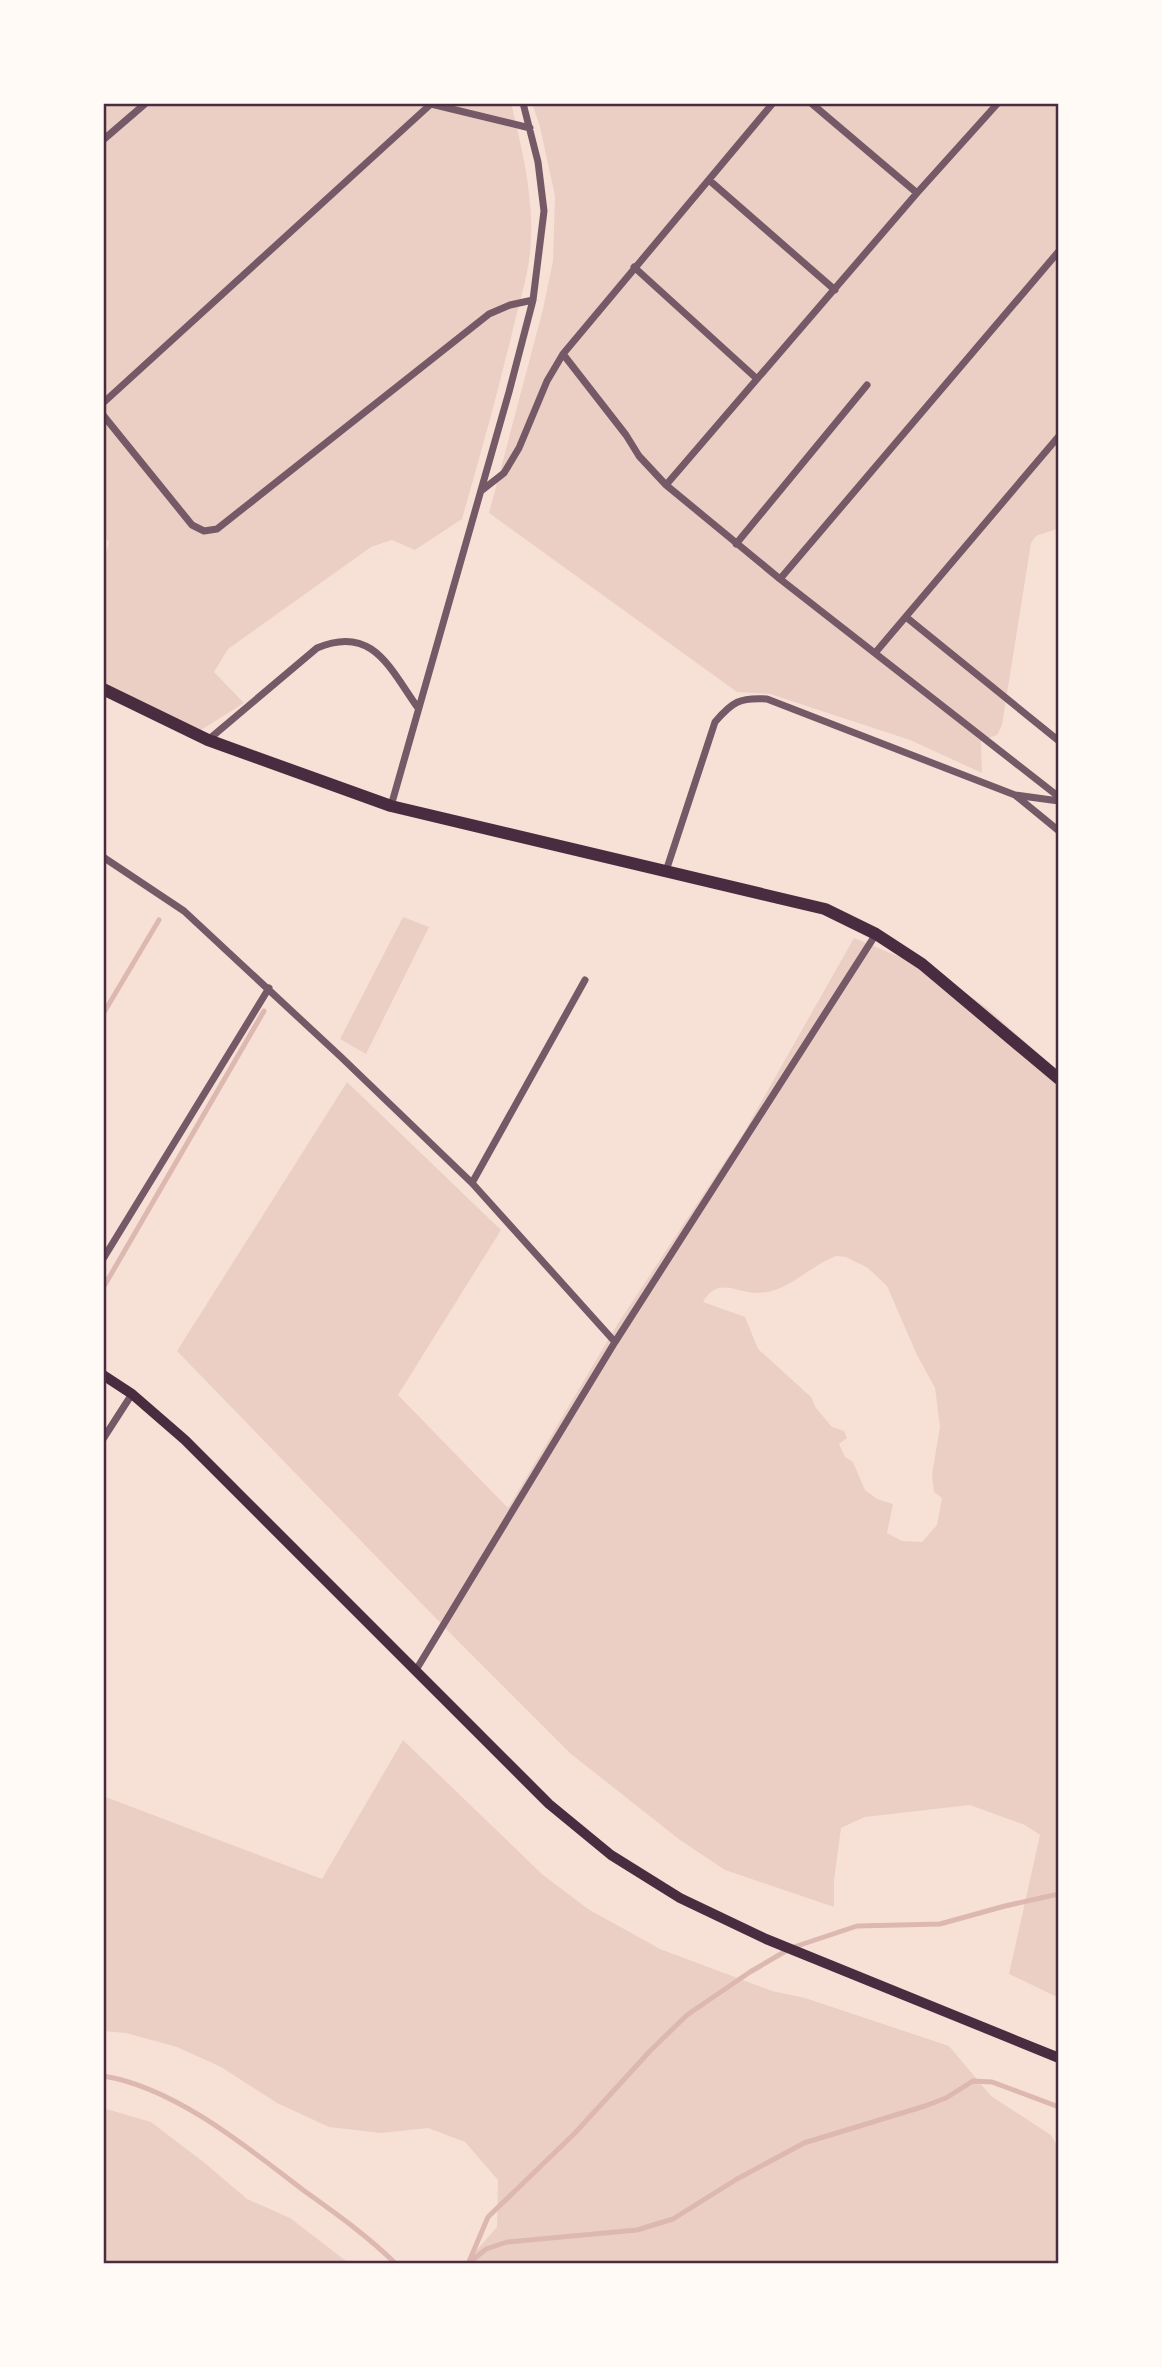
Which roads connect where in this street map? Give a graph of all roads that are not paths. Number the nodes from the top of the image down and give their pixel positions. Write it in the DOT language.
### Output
graph roads {
  1 [pos="146,103"];
  2 [pos="523,103"];
  3 [pos="773,103"];
  4 [pos="811,103"];
  5 [pos="432,104"];
  6 [pos="997,104"];
  7 [pos="530,128"];
  8 [pos="103,140"];
  9 [pos="709,180"];
  10 [pos="917,193"];
  11 [pos="1059,251"];
  12 [pos="634,267"];
  13 [pos="835,290"];
  14 [pos="533,300"];
  15 [pos="563,354"];
  16 [pos="756,377"];
  17 [pos="867,386"];
  18 [pos="103,403"];
  19 [pos="103,415"];
  20 [pos="1058,437"];
  21 [pos="666,485"];
  22 [pos="480,492"];
  23 [pos="736,544"];
  24 [pos="780,579"];
  25 [pos="906,617"];
  26 [pos="875,653"];
  27 [pos="103,690"];
  28 [pos="418,708"];
  29 [pos="1057,737"];
  30 [pos="208,740"];
  31 [pos="1014,794"];
  32 [pos="1059,799"];
  33 [pos="391,806"];
  34 [pos="1059,831"];
  35 [pos="103,857"];
  36 [pos="666,871"];
  37 [pos="876,934"];
  38 [pos="585,981"];
  39 [pos="269,988"];
  40 [pos="1059,1079"];
  41 [pos="472,1183"];
  42 [pos="103,1259"];
  43 [pos="615,1342"];
  44 [pos="103,1375"];
  45 [pos="132,1394"];
  46 [pos="103,1439"];
  47 [pos="416,1670"];
  48 [pos="1059,2058"];
  1 -- 8 [label="street"];
  2 -- 7 [label="street"];
  3 -- 9 [label="street"];
  4 -- 10 [label="street"];
  5 -- 7 [label="street"];
  5 -- 18 [label="street"];
  6 -- 10 [label="street"];
  7 -- 14 [label="street"];
  9 -- 12 [label="street"];
  9 -- 13 [label="street"];
  10 -- 13 [label="street"];
  11 -- 24 [label="street"];
  12 -- 15 [label="street"];
  12 -- 16 [label="street"];
  13 -- 16 [label="street"];
  14 -- 19 [label="street"];
  14 -- 22 [label="street"];
  15 -- 21 [label="street"];
  15 -- 22 [label="street"];
  16 -- 21 [label="street"];
  17 -- 23 [label="street"];
  20 -- 25 [label="street"];
  21 -- 23 [label="street"];
  22 -- 28 [label="street"];
  23 -- 24 [label="street"];
  24 -- 26 [label="street"];
  25 -- 26 [label="street"];
  25 -- 29 [label="street"];
  26 -- 32 [label="street"];
  27 -- 30 [label="main road"];
  28 -- 30 [label="street"];
  28 -- 33 [label="street"];
  30 -- 33 [label="main road"];
  31 -- 32 [label="street"];
  31 -- 34 [label="street"];
  31 -- 36 [label="street"];
  33 -- 36 [label="main road"];
  35 -- 39 [label="street"];
  36 -- 37 [label="main road"];
  37 -- 40 [label="main road"];
  37 -- 43 [label="street"];
  38 -- 41 [label="street"];
  39 -- 41 [label="street"];
  39 -- 42 [label="street"];
  41 -- 43 [label="street"];
  43 -- 47 [label="street"];
  44 -- 45 [label="main road"];
  45 -- 46 [label="street"];
  45 -- 47 [label="main road"];
  47 -- 48 [label="main road"];
}
